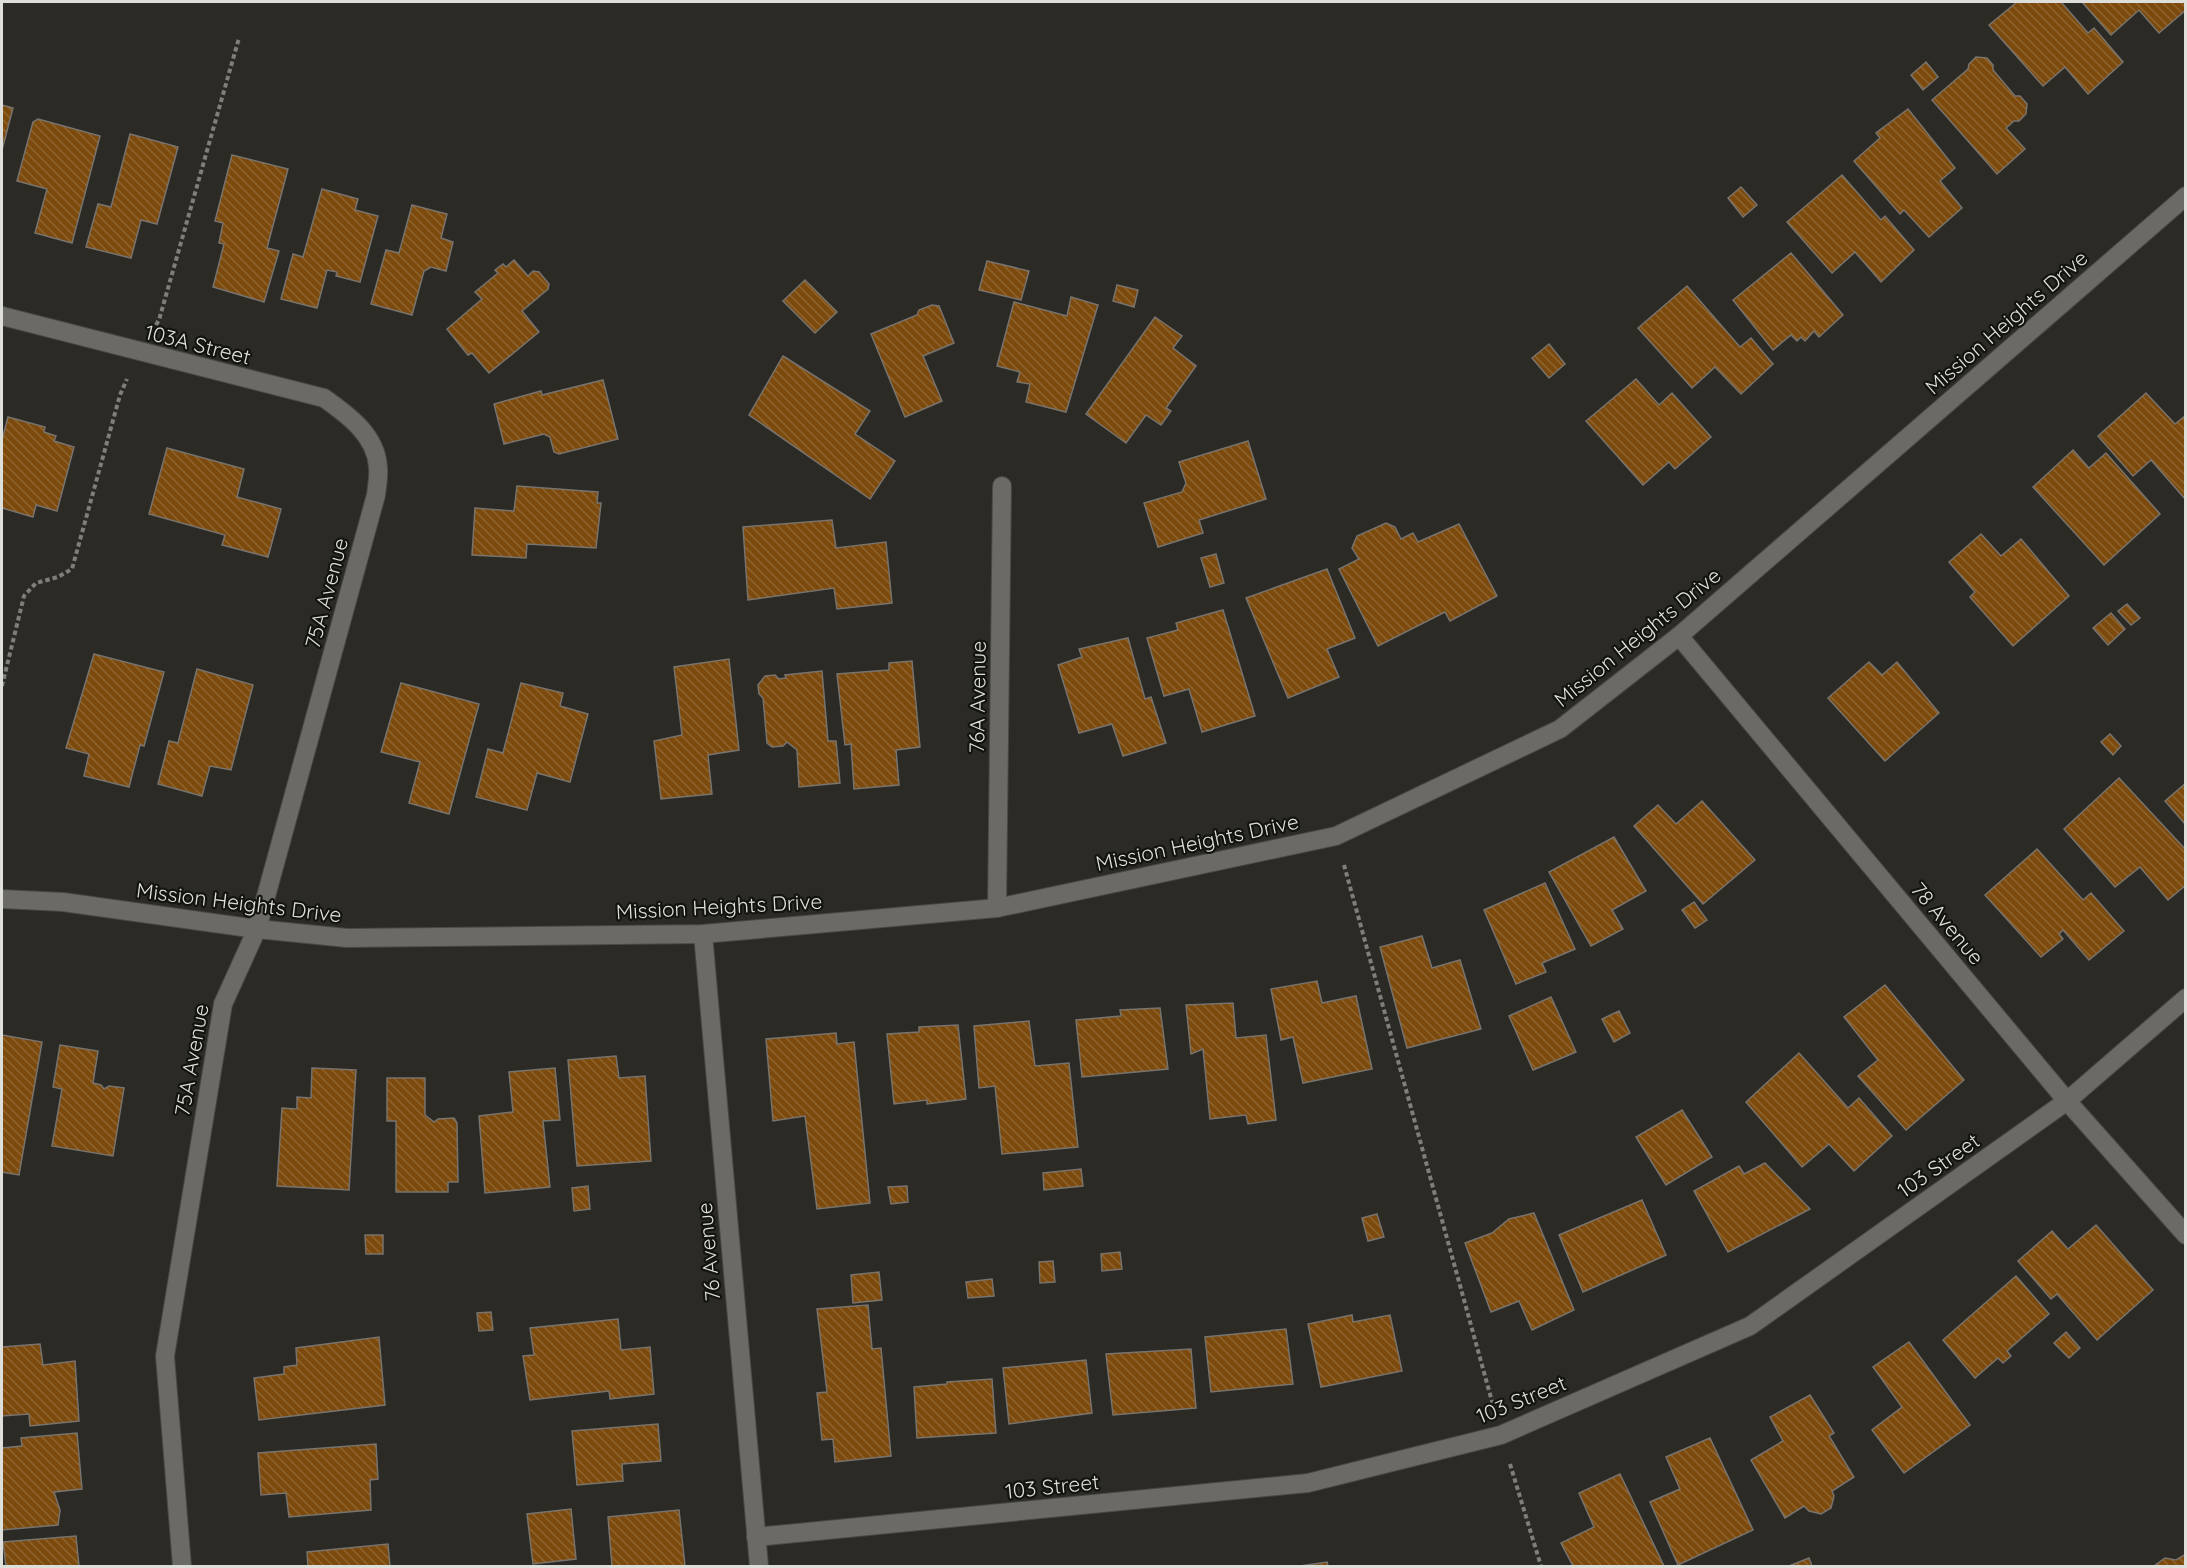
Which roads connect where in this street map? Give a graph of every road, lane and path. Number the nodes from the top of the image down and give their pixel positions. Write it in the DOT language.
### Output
graph roads {
  1 [pos="2186,196"];
  2 [pos="2,316"];
  3 [pos="370,439"];
  4 [pos="1002,486"];
  5 [pos="1679,636"];
  6 [pos="1336,836"];
  7 [pos="2,899"];
  8 [pos="997,908"];
  9 [pos="257,929"];
  10 [pos="703,934"];
  11 [pos="2186,998"];
  12 [pos="2067,1101"];
  13 [pos="2186,1235"];
  14 [pos="1501,1435"];
  15 [pos="756,1537"];
  16 [pos="182,1566"];
  17 [pos="759,1566"];
  18 [pos="1540,1566"];
  1 -- 5 [label="street, Mission Heights Drive"];
  2 -- 3 [label="street, 103A Street"];
  3 -- 9 [label="street, 75A Avenue"];
  4 -- 8 [label="street, 76A Avenue"];
  5 -- 6 [label="street, Mission Heights Drive"];
  5 -- 12 [label="street, 78 Avenue"];
  6 -- 8 [label="street, Mission Heights Drive"];
  6 -- 14 [label="path"];
  7 -- 9 [label="street, Mission Heights Drive"];
  8 -- 10 [label="street, Mission Heights Drive"];
  9 -- 10 [label="street, Mission Heights Drive"];
  9 -- 16 [label="street, 75A Avenue"];
  10 -- 15 [label="street, 76 Avenue"];
  11 -- 12 [label="street, 103 Street"];
  12 -- 13 [label="street, 78 Avenue"];
  12 -- 14 [label="street, 103 Street"];
  14 -- 15 [label="street, 103 Street"];
  14 -- 18 [label="path"];
  15 -- 17 [label="street, 76 Avenue"];
}
